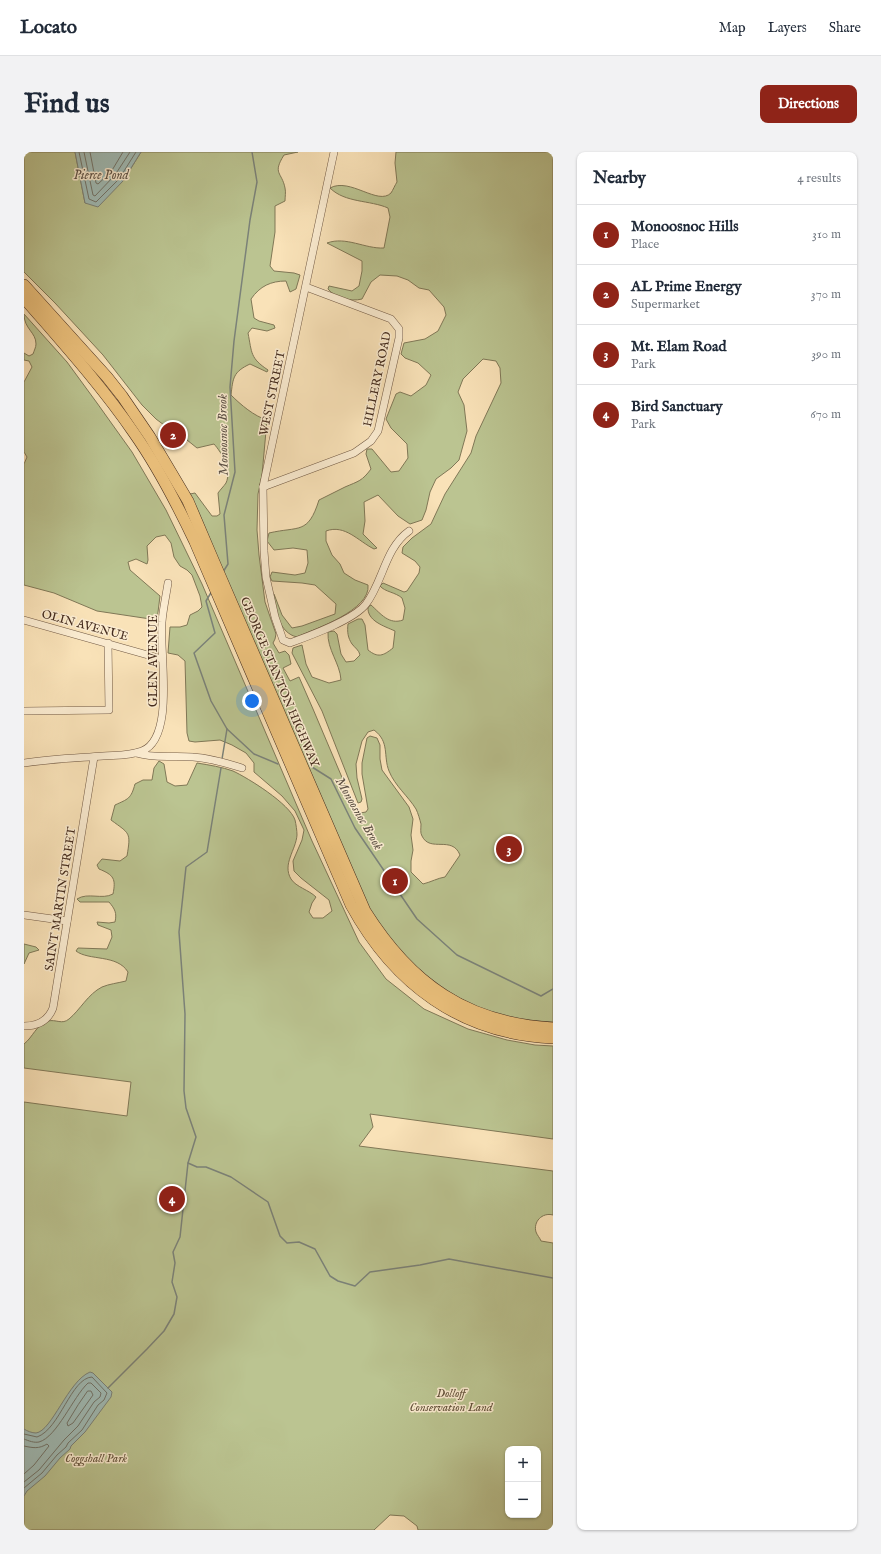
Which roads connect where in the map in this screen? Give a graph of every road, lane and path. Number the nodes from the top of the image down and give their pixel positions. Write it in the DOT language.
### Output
graph roads {
  1 [pos="334,152"];
  2 [pos="24,285"];
  3 [pos="306,287"];
  4 [pos="25,300"];
  5 [pos="263,487"];
  6 [pos="408,531"];
  7 [pos="216,579"];
  8 [pos="168,583"];
  9 [pos="24,620"];
  10 [pos="108,643"];
  11 [pos="162,659"];
  12 [pos="24,711"];
  13 [pos="136,753"];
  14 [pos="94,757"];
  15 [pos="24,762"];
  16 [pos="242,768"];
  17 [pos="24,915"];
  18 [pos="67,921"];
  19 [pos="24,1026"];
  20 [pos="553,1028"];
  21 [pos="553,1038"];
  1 -- 3 [label="street, WEST STREET"];
  2 -- 7 [label="highway, GEORGE STANTON HIGHWAY"];
  3 -- 5 [label="street, WEST STREET"];
  3 -- 5 [label="street, HILLERY ROAD"];
  4 -- 7 [label="highway, GEORGE STANTON HIGHWAY"];
  5 -- 6 [label="street, WEST STREET"];
  7 -- 20 [label="highway, GEORGE STANTON HIGHWAY"];
  7 -- 21 [label="highway, GEORGE STANTON HIGHWAY"];
  8 -- 11 [label="street, GLEN AVENUE"];
  9 -- 10 [label="street, OLIN AVENUE"];
  10 -- 11 [label="street, OLIN AVENUE"];
  10 -- 12 [label="street"];
  11 -- 13 [label="street, GLEN AVENUE"];
  13 -- 14 [label="street"];
  13 -- 16 [label="street"];
  14 -- 15 [label="street"];
  14 -- 18 [label="street, SAINT MARTIN STREET"];
  17 -- 18 [label="street"];
  18 -- 19 [label="street, SAINT MARTIN STREET"];
}
